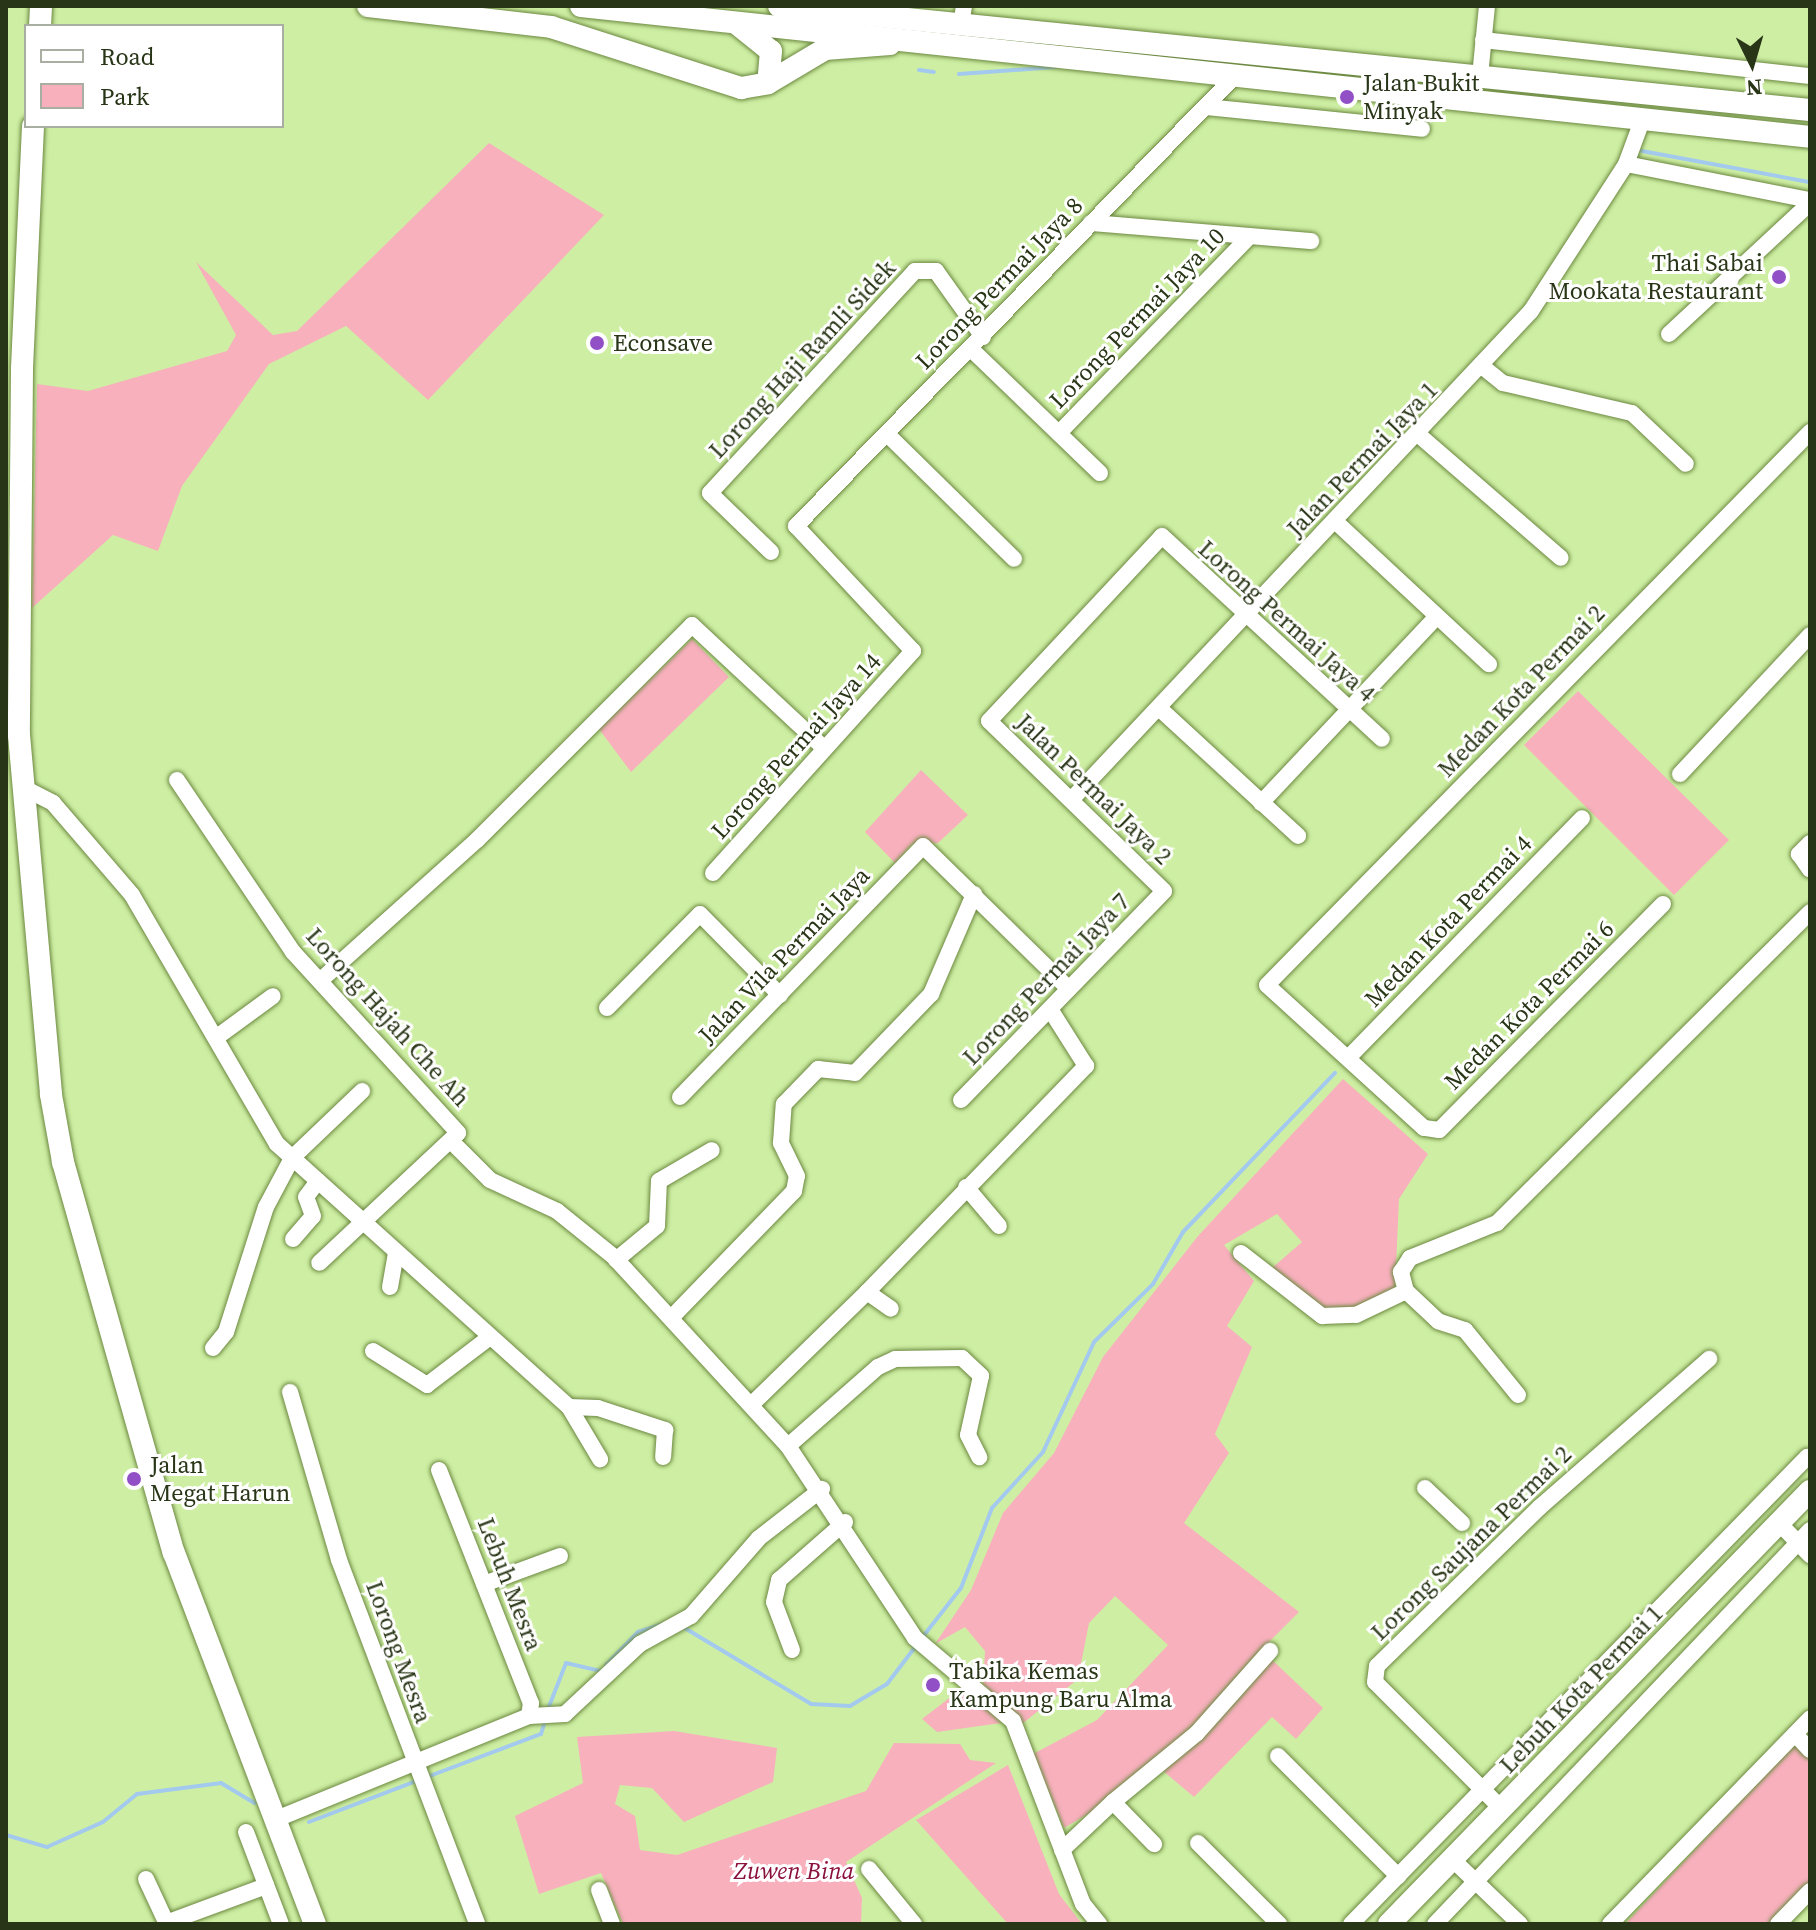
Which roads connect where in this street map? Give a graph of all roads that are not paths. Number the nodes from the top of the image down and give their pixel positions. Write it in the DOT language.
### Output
graph roads {
  1 [pos="368,6"];
  2 [pos="581,6"];
  3 [pos="779,6"];
  4 [pos="1487,6"];
  5 [pos="962,16"];
  6 [pos="730,21"];
  7 [pos="1483,40"];
  8 [pos="903,42"];
  9 [pos="1237,74"];
  10 [pos="1480,76"];
  11 [pos="1810,76"];
  12 [pos="768,83"];
  13 [pos="1207,107"];
  14 [pos="1810,110"];
  15 [pos="1643,118"];
  16 [pos="33,128"];
  17 [pos="1422,129"];
  18 [pos="1810,137"];
  19 [pos="1626,164"];
  20 [pos="1810,201"];
  21 [pos="1091,223"];
  22 [pos="1250,236"];
  23 [pos="1311,241"];
  24 [pos="1669,334"];
  25 [pos="977,343"];
  26 [pos="1483,367"];
  27 [pos="1810,432"];
  28 [pos="1059,433"];
  29 [pos="887,434"];
  30 [pos="1420,436"];
  31 [pos="1686,464"];
  32 [pos="1100,473"];
  33 [pos="1336,522"];
  34 [pos="771,552"];
  35 [pos="1561,558"];
  36 [pos="1014,559"];
  37 [pos="1245,617"];
  38 [pos="1436,617"];
  39 [pos="1810,635"];
  40 [pos="913,651"];
  41 [pos="1489,664"];
  42 [pos="1159,708"];
  43 [pos="6,710"];
  44 [pos="1348,710"];
  45 [pos="989,721"];
  46 [pos="19,735"];
  47 [pos="1382,739"];
  48 [pos="824,748"];
  49 [pos="1680,774"];
  50 [pos="177,780"];
  51 [pos="22,787"];
  52 [pos="1071,800"];
  53 [pos="1261,803"];
  54 [pos="1582,818"];
  55 [pos="1298,836"];
  56 [pos="1805,848"];
  57 [pos="1810,870"];
  58 [pos="713,873"];
  59 [pos="1164,891"];
  60 [pos="974,894"];
  61 [pos="1663,904"];
  62 [pos="1810,912"];
  63 [pos="322,979"];
  64 [pos="1069,989"];
  65 [pos="780,995"];
  66 [pos="273,996"];
  67 [pos="607,1008"];
  68 [pos="1050,1009"];
  69 [pos="217,1037"];
  70 [pos="1348,1058"];
  71 [pos="362,1091"];
  72 [pos="680,1097"];
  73 [pos="961,1100"];
  74 [pos="454,1136"];
  75 [pos="712,1150"];
  76 [pos="292,1158"];
  77 [pos="318,1181"];
  78 [pos="966,1187"];
  79 [pos="362,1218"];
  80 [pos="999,1226"];
  81 [pos="293,1239"];
  82 [pos="1241,1253"];
  83 [pos="396,1254"];
  84 [pos="616,1260"];
  85 [pos="319,1263"];
  86 [pos="390,1287"];
  87 [pos="1406,1291"];
  88 [pos="867,1292"];
  89 [pos="891,1309"];
  90 [pos="671,1318"];
  91 [pos="490,1337"];
  92 [pos="213,1348"];
  93 [pos="373,1351"];
  94 [pos="1709,1359"];
  95 [pos="290,1392"];
  96 [pos="1518,1395"];
  97 [pos="751,1405"];
  98 [pos="569,1407"];
  99 [pos="788,1446"];
  100 [pos="663,1457"];
  101 [pos="979,1457"];
  102 [pos="1807,1457"];
  103 [pos="600,1459"];
  104 [pos="439,1470"];
  105 [pos="1425,1488"];
  106 [pos="822,1489"];
  107 [pos="1810,1491"];
  108 [pos="845,1522"];
  109 [pos="1462,1523"];
  110 [pos="1779,1523"];
  111 [pos="1810,1530"];
  112 [pos="1798,1543"];
  113 [pos="1810,1555"];
  114 [pos="560,1556"];
  115 [pos="484,1584"];
  116 [pos="792,1650"];
  117 [pos="1270,1651"];
  118 [pos="541,1717"];
  119 [pos="1810,1718"];
  120 [pos="1795,1734"];
  121 [pos="1810,1750"];
  122 [pos="1278,1756"];
  123 [pos="420,1776"];
  124 [pos="1480,1787"];
  125 [pos="1113,1802"];
  126 [pos="1501,1808"];
  127 [pos="274,1820"];
  128 [pos="246,1832"];
  129 [pos="1198,1843"];
  130 [pos="1154,1844"];
  131 [pos="1062,1850"];
  132 [pos="1452,1859"];
  133 [pos="869,1869"];
  134 [pos="1398,1876"];
  135 [pos="146,1879"];
  136 [pos="1475,1881"];
  137 [pos="266,1886"];
  138 [pos="599,1890"];
  139 [pos="1810,1891"];
  140 [pos="1094,1919"];
  141 [pos="167,1923"];
  142 [pos="281,1924"];
  143 [pos="315,1924"];
  144 [pos="477,1924"];
  145 [pos="612,1924"];
  146 [pos="914,1924"];
  147 [pos="1279,1924"];
  148 [pos="1351,1924"];
  149 [pos="1389,1924"];
  150 [pos="1435,1924"];
  151 [pos="1520,1924"];
  152 [pos="1610,1924"];
  153 [pos="1778,1924"];
  1 -- 12 [label="main road"];
  2 -- 6 [label="main road"];
  3 -- 5 [label="main road"];
  4 -- 7 [label="street"];
  5 -- 10 [label="main road"];
  6 -- 8 [label="main road"];
  6 -- 12 [label="main road"];
  7 -- 10 [label="street"];
  7 -- 11 [label="street"];
  8 -- 9 [label="main road"];
  8 -- 12 [label="main road"];
  9 -- 13 [label="street, Lorong Permai Jaya 8"];
  9 -- 15 [label="main road"];
  10 -- 14 [label="main road"];
  13 -- 17 [label="street"];
  13 -- 21 [label="street, Lorong Permai Jaya 8"];
  15 -- 18 [label="main road"];
  15 -- 19 [label="street, Jalan Permai Jaya 1"];
  16 -- 46 [label="main road"];
  19 -- 20 [label="street"];
  19 -- 26 [label="street, Jalan Permai Jaya 1"];
  20 -- 24 [label="street"];
  21 -- 22 [label="street"];
  21 -- 25 [label="street, Lorong Permai Jaya 8"];
  22 -- 23 [label="street"];
  22 -- 28 [label="street, Lorong Permai Jaya 10"];
  25 -- 28 [label="street"];
  25 -- 29 [label="street, Lorong Permai Jaya 8"];
  25 -- 34 [label="street, Lorong Haji Ramli Sidek"];
  26 -- 30 [label="street, Jalan Permai Jaya 1"];
  26 -- 31 [label="street"];
  27 -- 70 [label="street, Medan Kota Permai 2"];
  28 -- 32 [label="street"];
  29 -- 36 [label="street"];
  29 -- 40 [label="street, Lorong Permai Jaya 8"];
  30 -- 33 [label="street, Jalan Permai Jaya 1"];
  30 -- 35 [label="street"];
  33 -- 37 [label="street, Jalan Permai Jaya 1"];
  33 -- 38 [label="street"];
  37 -- 42 [label="street, Jalan Permai Jaya 1"];
  37 -- 44 [label="street, Lorong Permai Jaya 4"];
  37 -- 45 [label="street, Lorong Permai Jaya 4"];
  38 -- 41 [label="street"];
  38 -- 44 [label="street"];
  39 -- 49 [label="street"];
  40 -- 48 [label="street, Lorong Permai Jaya 14"];
  42 -- 52 [label="street, Jalan Permai Jaya 1"];
  42 -- 53 [label="street"];
  43 -- 46 [label="street"];
  44 -- 47 [label="street, Lorong Permai Jaya 4"];
  44 -- 53 [label="street"];
  45 -- 52 [label="street, Jalan Permai Jaya 2"];
  46 -- 51 [label="main road"];
  48 -- 58 [label="street, Lorong Permai Jaya 14"];
  48 -- 63 [label="street"];
  50 -- 63 [label="street, Lorong Hajah Che Ah"];
  51 -- 69 [label="street"];
  51 -- 127 [label="main road"];
  52 -- 59 [label="street, Jalan Permai Jaya 2"];
  53 -- 55 [label="street"];
  54 -- 70 [label="street, Medan Kota Permai 4"];
  56 -- 57 [label="street"];
  59 -- 64 [label="street, Lorong Permai Jaya 7"];
  60 -- 64 [label="street"];
  60 -- 65 [label="street, Jalan Vila Permai Jaya"];
  60 -- 90 [label="street"];
  61 -- 70 [label="street, Medan Kota Permai 6"];
  62 -- 87 [label="street"];
  63 -- 74 [label="street, Lorong Hajah Che Ah"];
  64 -- 68 [label="street, Lorong Permai Jaya 7"];
  65 -- 67 [label="street"];
  65 -- 72 [label="street, Jalan Vila Permai Jaya"];
  66 -- 69 [label="street"];
  68 -- 73 [label="street, Lorong Permai Jaya 7"];
  68 -- 78 [label="street"];
  69 -- 76 [label="street"];
  71 -- 76 [label="street"];
  74 -- 79 [label="street"];
  74 -- 84 [label="street, Lorong Hajah Che Ah"];
  75 -- 84 [label="street"];
  76 -- 77 [label="street"];
  76 -- 92 [label="street"];
  77 -- 79 [label="street"];
  77 -- 81 [label="street"];
  78 -- 80 [label="street"];
  78 -- 88 [label="street"];
  79 -- 83 [label="street"];
  79 -- 85 [label="street"];
  82 -- 87 [label="street"];
  83 -- 86 [label="street"];
  83 -- 91 [label="street"];
  84 -- 90 [label="street, Lorong Hajah Che Ah"];
  87 -- 96 [label="street"];
  88 -- 89 [label="street"];
  88 -- 97 [label="street"];
  90 -- 97 [label="street, Lorong Hajah Che Ah"];
  91 -- 93 [label="street"];
  91 -- 98 [label="street"];
  94 -- 124 [label="street, Lorong Saujana Permai 2"];
  95 -- 123 [label="street, Lorong Mesra"];
  97 -- 99 [label="street, Lorong Hajah Che Ah"];
  98 -- 100 [label="street"];
  98 -- 103 [label="street"];
  99 -- 101 [label="street"];
  99 -- 106 [label="street, Lorong Hajah Che Ah"];
  102 -- 124 [label="street"];
  104 -- 115 [label="street, Lebuh Mesra"];
  105 -- 109 [label="street"];
  106 -- 108 [label="street, Lorong Hajah Che Ah"];
  106 -- 118 [label="street"];
  107 -- 110 [label="main road, Lebuh Kota Permai 1"];
  108 -- 116 [label="street"];
  108 -- 131 [label="street, Lorong Hajah Che Ah"];
  110 -- 112 [label="street"];
  110 -- 126 [label="main road, Lebuh Kota Permai 1"];
  111 -- 112 [label="street"];
  112 -- 113 [label="street"];
  112 -- 136 [label="street"];
  114 -- 115 [label="street"];
  115 -- 118 [label="street, Lebuh Mesra"];
  117 -- 125 [label="street"];
  118 -- 123 [label="street"];
  119 -- 120 [label="street"];
  120 -- 121 [label="street"];
  120 -- 152 [label="street"];
  122 -- 134 [label="street"];
  123 -- 127 [label="street"];
  123 -- 144 [label="street, Lorong Mesra"];
  124 -- 126 [label="street, Lorong Saujana Permai 2"];
  124 -- 134 [label="street"];
  125 -- 130 [label="street"];
  125 -- 131 [label="street"];
  126 -- 132 [label="main road, Lebuh Kota Permai 1"];
  127 -- 143 [label="main road"];
  128 -- 137 [label="street"];
  129 -- 147 [label="street"];
  131 -- 140 [label="street"];
  132 -- 136 [label="street"];
  132 -- 149 [label="main road, Lebuh Kota Permai 1"];
  133 -- 146 [label="street"];
  134 -- 148 [label="street"];
  135 -- 141 [label="street"];
  136 -- 150 [label="street"];
  136 -- 151 [label="street"];
  137 -- 141 [label="street"];
  137 -- 142 [label="street"];
  138 -- 145 [label="street"];
  139 -- 153 [label="street"];
}
